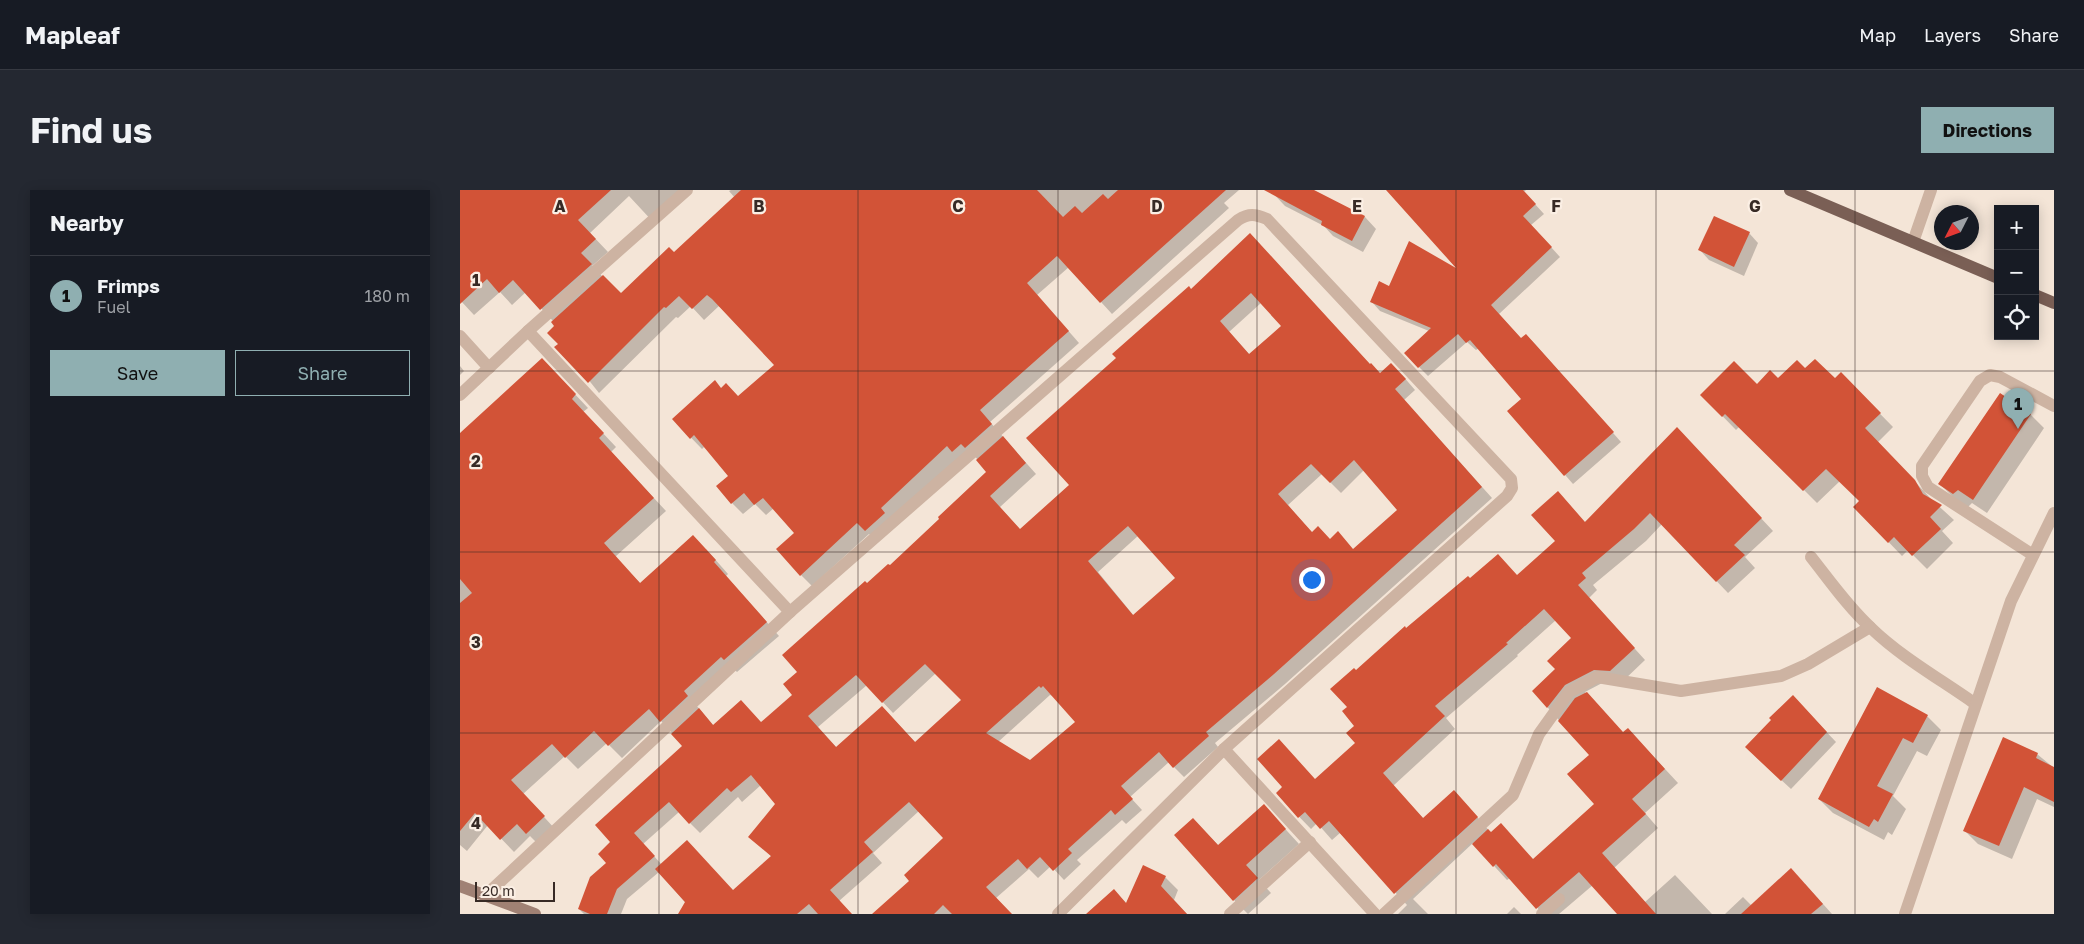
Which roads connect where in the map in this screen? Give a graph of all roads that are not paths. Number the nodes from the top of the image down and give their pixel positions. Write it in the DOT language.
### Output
graph roads {
  1 [pos="687,190"];
  2 [pos="1790,190"];
  3 [pos="1932,190"];
  4 [pos="1913,242"];
  5 [pos="1994,276"];
  6 [pos="2039,297"];
  7 [pos="2054,303"];
  8 [pos="528,331"];
  9 [pos="460,336"];
  10 [pos="488,368"];
  11 [pos="460,395"];
  12 [pos="2054,406"];
  13 [pos="2054,513"];
  14 [pos="2033,555"];
  15 [pos="1811,557"];
  16 [pos="790,612"];
  17 [pos="1870,627"];
  18 [pos="1974,703"];
  19 [pos="1224,749"];
  20 [pos="1310,842"];
  21 [pos="460,886"];
  22 [pos="486,895"];
  23 [pos="1558,899"];
  24 [pos="535,914"];
  25 [pos="1058,914"];
  26 [pos="1230,914"];
  27 [pos="1375,914"];
  28 [pos="1384,914"];
  29 [pos="1542,914"];
  30 [pos="1905,914"];
  1 -- 8 [label="street"];
  2 -- 4 [label="main road"];
  3 -- 4 [label="street"];
  4 -- 5 [label="main road"];
  6 -- 7 [label="main road"];
  8 -- 10 [label="street"];
  8 -- 16 [label="street"];
  9 -- 10 [label="street"];
  10 -- 11 [label="street"];
  12 -- 14 [label="street"];
  13 -- 14 [label="street"];
  14 -- 18 [label="street"];
  15 -- 17 [label="street"];
  16 -- 19 [label="street"];
  16 -- 22 [label="street"];
  17 -- 18 [label="street"];
  17 -- 28 [label="street"];
  18 -- 30 [label="street"];
  19 -- 20 [label="street"];
  19 -- 25 [label="street"];
  20 -- 26 [label="street"];
  20 -- 27 [label="street"];
  21 -- 22 [label="main road"];
  22 -- 24 [label="main road"];
  23 -- 29 [label="street"];
}
